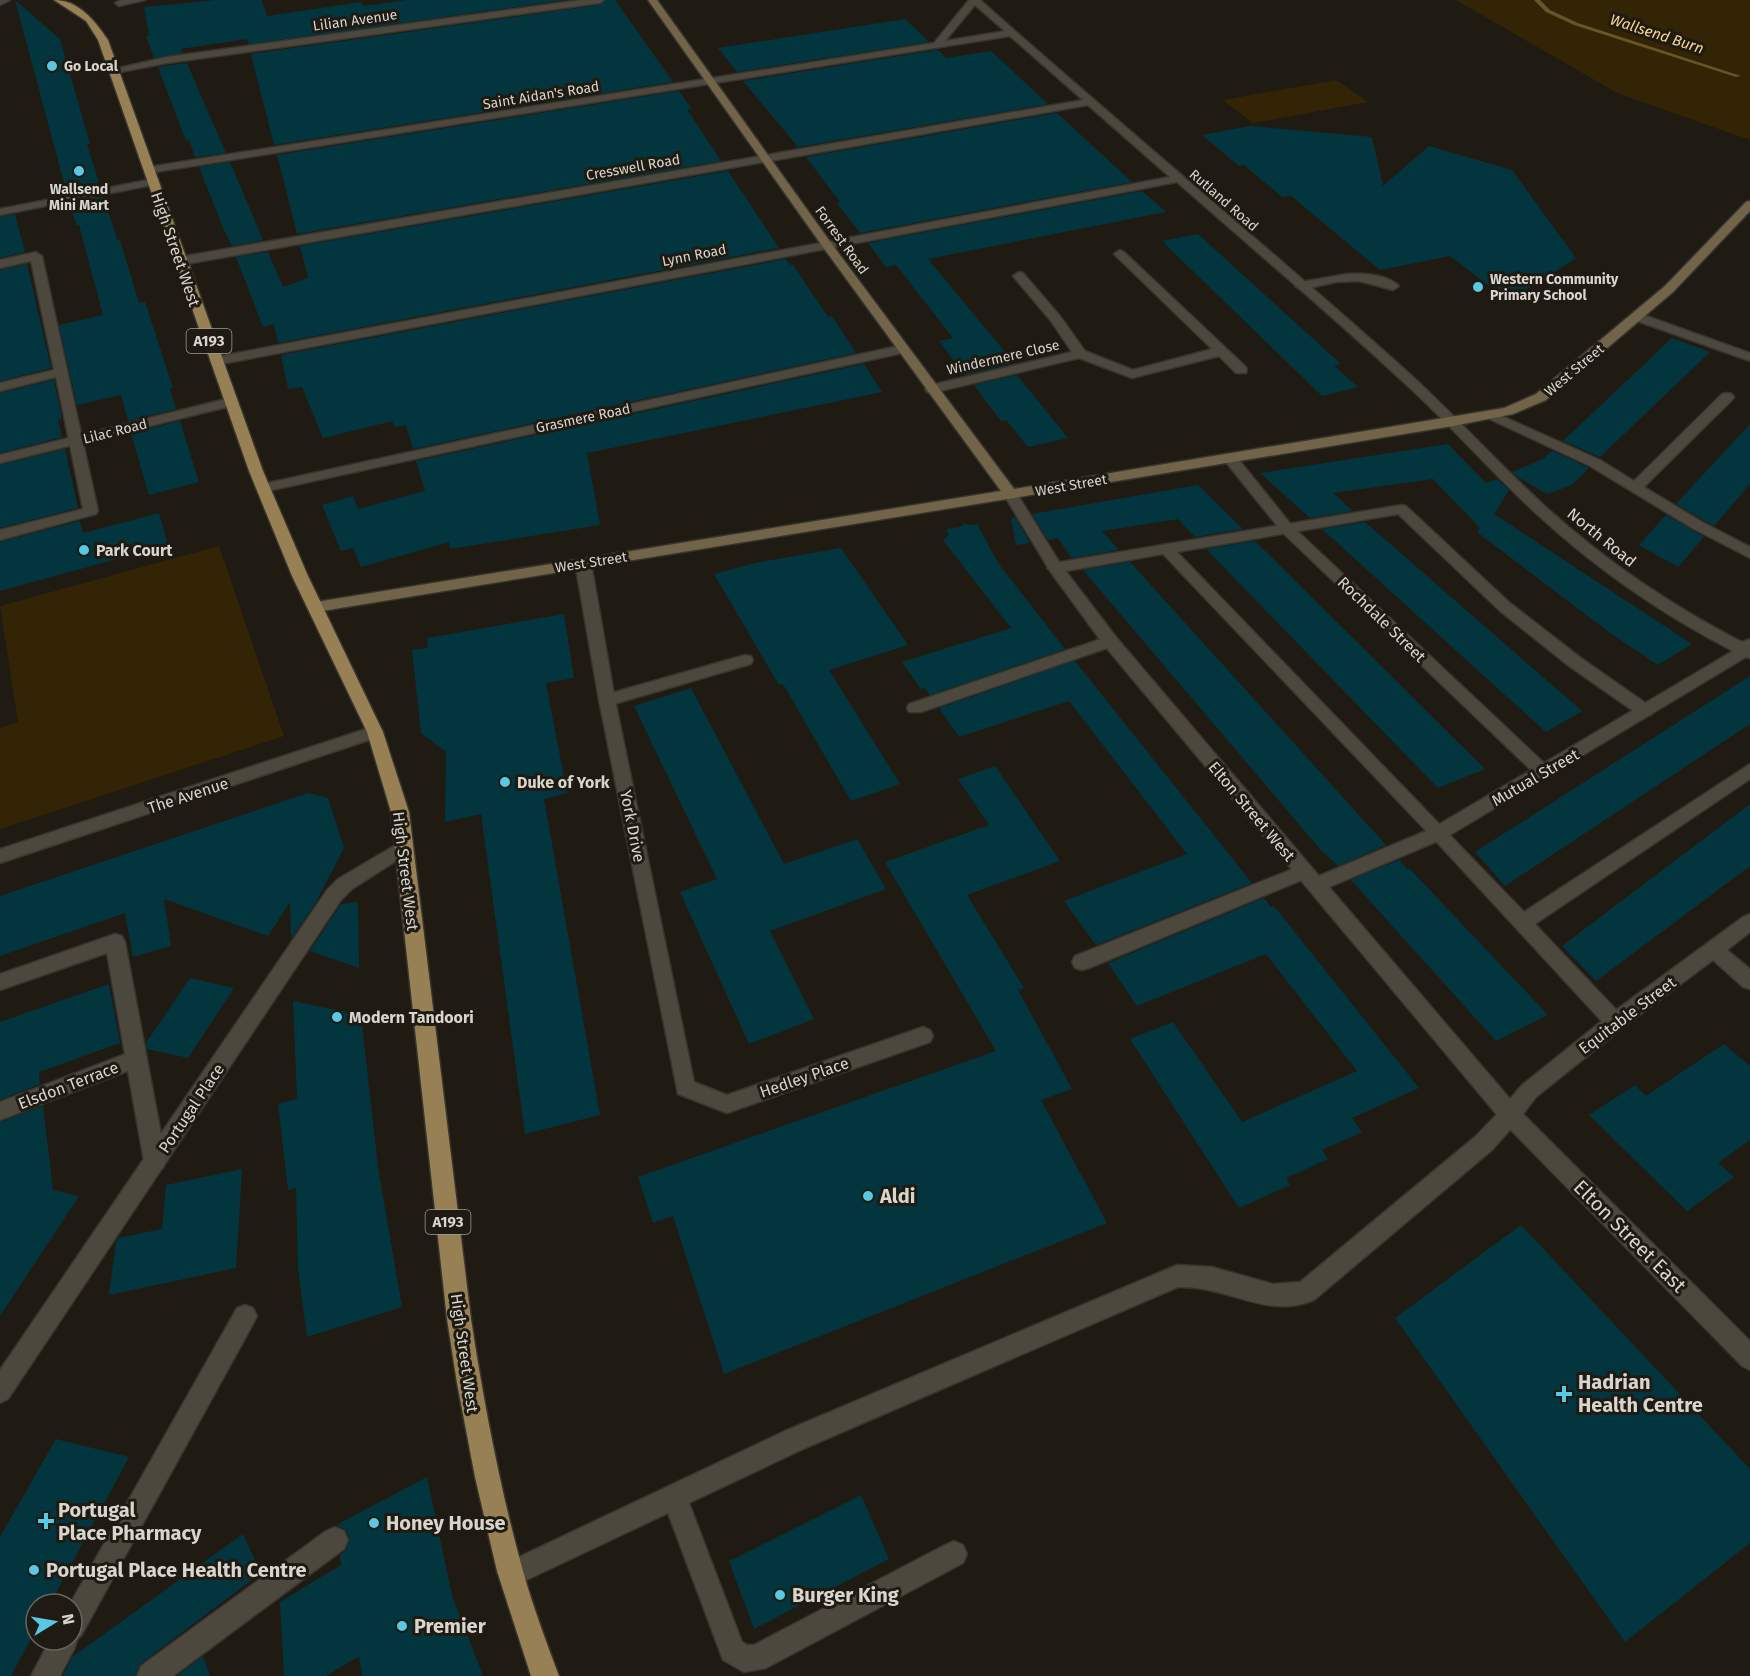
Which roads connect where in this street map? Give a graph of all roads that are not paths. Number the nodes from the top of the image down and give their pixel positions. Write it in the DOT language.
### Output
graph roads {
  1 [pos="6,0"];
  2 [pos="58,0"];
  3 [pos="141,0"];
  4 [pos="600,0"];
  5 [pos="652,0"];
  6 [pos="974,0"];
  7 [pos="0,2"];
  8 [pos="119,3"];
  9 [pos="1012,33"];
  10 [pos="937,45"];
  11 [pos="115,70"];
  12 [pos="709,81"];
  13 [pos="1090,102"];
  14 [pos="765,159"];
  15 [pos="151,176"];
  16 [pos="1178,179"];
  17 [pos="1750,204"];
  18 [pos="0,212"];
  19 [pos="827,245"];
  20 [pos="1120,254"];
  21 [pos="180,261"];
  22 [pos="0,264"];
  23 [pos="1019,276"];
  24 [pos="1301,286"];
  25 [pos="1393,286"];
  26 [pos="1638,317"];
  27 [pos="903,349"];
  28 [pos="1221,351"];
  29 [pos="1080,354"];
  30 [pos="1750,357"];
  31 [pos="216,361"];
  32 [pos="1241,370"];
  33 [pos="61,372"];
  34 [pos="0,387"];
  35 [pos="932,389"];
  36 [pos="1726,397"];
  37 [pos="230,402"];
  38 [pos="1488,415"];
  39 [pos="1453,422"];
  40 [pos="76,441"];
  41 [pos="1230,458"];
  42 [pos="0,459"];
  43 [pos="1636,487"];
  44 [pos="263,488"];
  45 [pos="1011,495"];
  46 [pos="1288,530"];
  47 [pos="0,535"];
  48 [pos="1167,550"];
  49 [pos="1750,553"];
  50 [pos="584,563"];
  51 [pos="1055,568"];
  52 [pos="316,607"];
  53 [pos="1110,641"];
  54 [pos="1748,649"];
  55 [pos="745,660"];
  56 [pos="607,700"];
  57 [pos="915,708"];
  58 [pos="1646,711"];
  59 [pos="375,732"];
  60 [pos="1750,770"];
  61 [pos="1543,772"];
  62 [pos="1439,833"];
  63 [pos="404,847"];
  64 [pos="0,856"];
  65 [pos="1309,878"];
  66 [pos="1750,922"];
  67 [pos="1522,923"];
  68 [pos="1714,950"];
  69 [pos="1082,962"];
  70 [pos="1750,981"];
  71 [pos="0,982"];
  72 [pos="1616,1022"];
  73 [pos="923,1036"];
  74 [pos="136,1059"];
  75 [pos="685,1088"];
  76 [pos="0,1111"];
  77 [pos="1510,1115"];
  78 [pos="155,1161"];
  79 [pos="245,1316"];
  80 [pos="1750,1358"];
  81 [pos="0,1391"];
  82 [pos="674,1496"];
  83 [pos="335,1540"];
  84 [pos="954,1554"];
  85 [pos="511,1574"];
  86 [pos="84,1605"];
  87 [pos="58,1652"];
  88 [pos="45,1676"];
  89 [pos="151,1676"];
  90 [pos="545,1676"];
  1 -- 7 [label="street"];
  2 -- 11 [label="main road, A193"];
  3 -- 8 [label="street"];
  4 -- 11 [label="street, Lilian Avenue"];
  5 -- 12 [label="street, Forrest Road"];
  6 -- 9 [label="street, Rutland Road"];
  6 -- 10 [label="street"];
  9 -- 10 [label="street, Saint Aidan's Road"];
  9 -- 13 [label="street, Rutland Road"];
  10 -- 12 [label="street, Saint Aidan's Road"];
  11 -- 15 [label="main road, High Street West / A193"];
  12 -- 14 [label="street, Forrest Road"];
  12 -- 15 [label="street, Saint Aidan's Road"];
  13 -- 14 [label="street, Cresswell Road"];
  13 -- 16 [label="street, Rutland Road"];
  14 -- 19 [label="street, Forrest Road"];
  14 -- 21 [label="street, Cresswell Road"];
  15 -- 18 [label="street, Saint Aidan's Road"];
  15 -- 21 [label="main road, High Street West / A193"];
  16 -- 19 [label="street, Lynn Road"];
  16 -- 24 [label="street, Rutland Road"];
  17 -- 26 [label="street, West Street"];
  19 -- 27 [label="street, Forrest Road"];
  19 -- 31 [label="street, Lynn Road"];
  20 -- 28 [label="street"];
  21 -- 31 [label="main road, High Street West / A193"];
  22 -- 33 [label="street"];
  23 -- 29 [label="street, Windermere Close"];
  24 -- 25 [label="street"];
  24 -- 39 [label="street, Rutland Road"];
  26 -- 30 [label="street"];
  26 -- 38 [label="street, West Street"];
  27 -- 35 [label="street, Forrest Road"];
  27 -- 44 [label="street, Grasmere Road"];
  28 -- 29 [label="street, Windermere Close"];
  28 -- 32 [label="street"];
  29 -- 35 [label="street, Windermere Close"];
  31 -- 37 [label="main road, High Street West / A193"];
  33 -- 34 [label="street"];
  33 -- 40 [label="street"];
  35 -- 45 [label="street, Forrest Road"];
  36 -- 43 [label="street"];
  37 -- 40 [label="street, Lilac Road"];
  37 -- 44 [label="main road, High Street West / A193"];
  38 -- 39 [label="street, West Street"];
  38 -- 43 [label="street"];
  39 -- 41 [label="street, West Street"];
  39 -- 54 [label="street, North Road"];
  40 -- 42 [label="street, Lilac Road"];
  40 -- 47 [label="street"];
  41 -- 45 [label="street, West Street"];
  41 -- 46 [label="street, Rochdale Street"];
  43 -- 49 [label="street"];
  44 -- 52 [label="main road, High Street West / A193"];
  45 -- 50 [label="street, West Street"];
  45 -- 51 [label="street, Elton Street West"];
  46 -- 48 [label="street"];
  46 -- 58 [label="street"];
  46 -- 61 [label="street, Rochdale Street"];
  48 -- 51 [label="street"];
  48 -- 62 [label="street"];
  50 -- 52 [label="street, West Street"];
  50 -- 56 [label="street, York Drive"];
  51 -- 53 [label="street, Elton Street West"];
  52 -- 59 [label="main road, High Street West / A193"];
  53 -- 57 [label="street"];
  53 -- 65 [label="street, Elton Street West"];
  54 -- 58 [label="street, Mutual Street"];
  55 -- 56 [label="street"];
  56 -- 75 [label="street, York Drive"];
  58 -- 61 [label="street, Mutual Street"];
  59 -- 63 [label="main road, High Street West / A193"];
  59 -- 64 [label="street, The Avenue"];
  60 -- 67 [label="street"];
  61 -- 62 [label="street, Mutual Street"];
  62 -- 65 [label="street, Mutual Street"];
  62 -- 67 [label="street"];
  63 -- 78 [label="street, Portugal Place"];
  63 -- 85 [label="main road, High Street West / A193"];
  65 -- 69 [label="street, Mutual Street"];
  65 -- 77 [label="street, Elton Street West"];
  66 -- 68 [label="street, Equitable Street"];
  67 -- 72 [label="street"];
  68 -- 70 [label="street"];
  68 -- 72 [label="street, Equitable Street"];
  71 -- 74 [label="street"];
  72 -- 77 [label="street, Equitable Street"];
  73 -- 75 [label="street, Hedley Place"];
  74 -- 76 [label="street, Elsdon Terrace"];
  74 -- 78 [label="street"];
  77 -- 80 [label="street, Elton Street East"];
  77 -- 82 [label="street, Equitable Street"];
  78 -- 81 [label="street, Portugal Place"];
  79 -- 86 [label="street"];
  82 -- 84 [label="street"];
  82 -- 85 [label="street, Equitable Street"];
  83 -- 89 [label="street"];
  85 -- 90 [label="main road, High Street West / A193"];
  87 -- 88 [label="street"];
}
